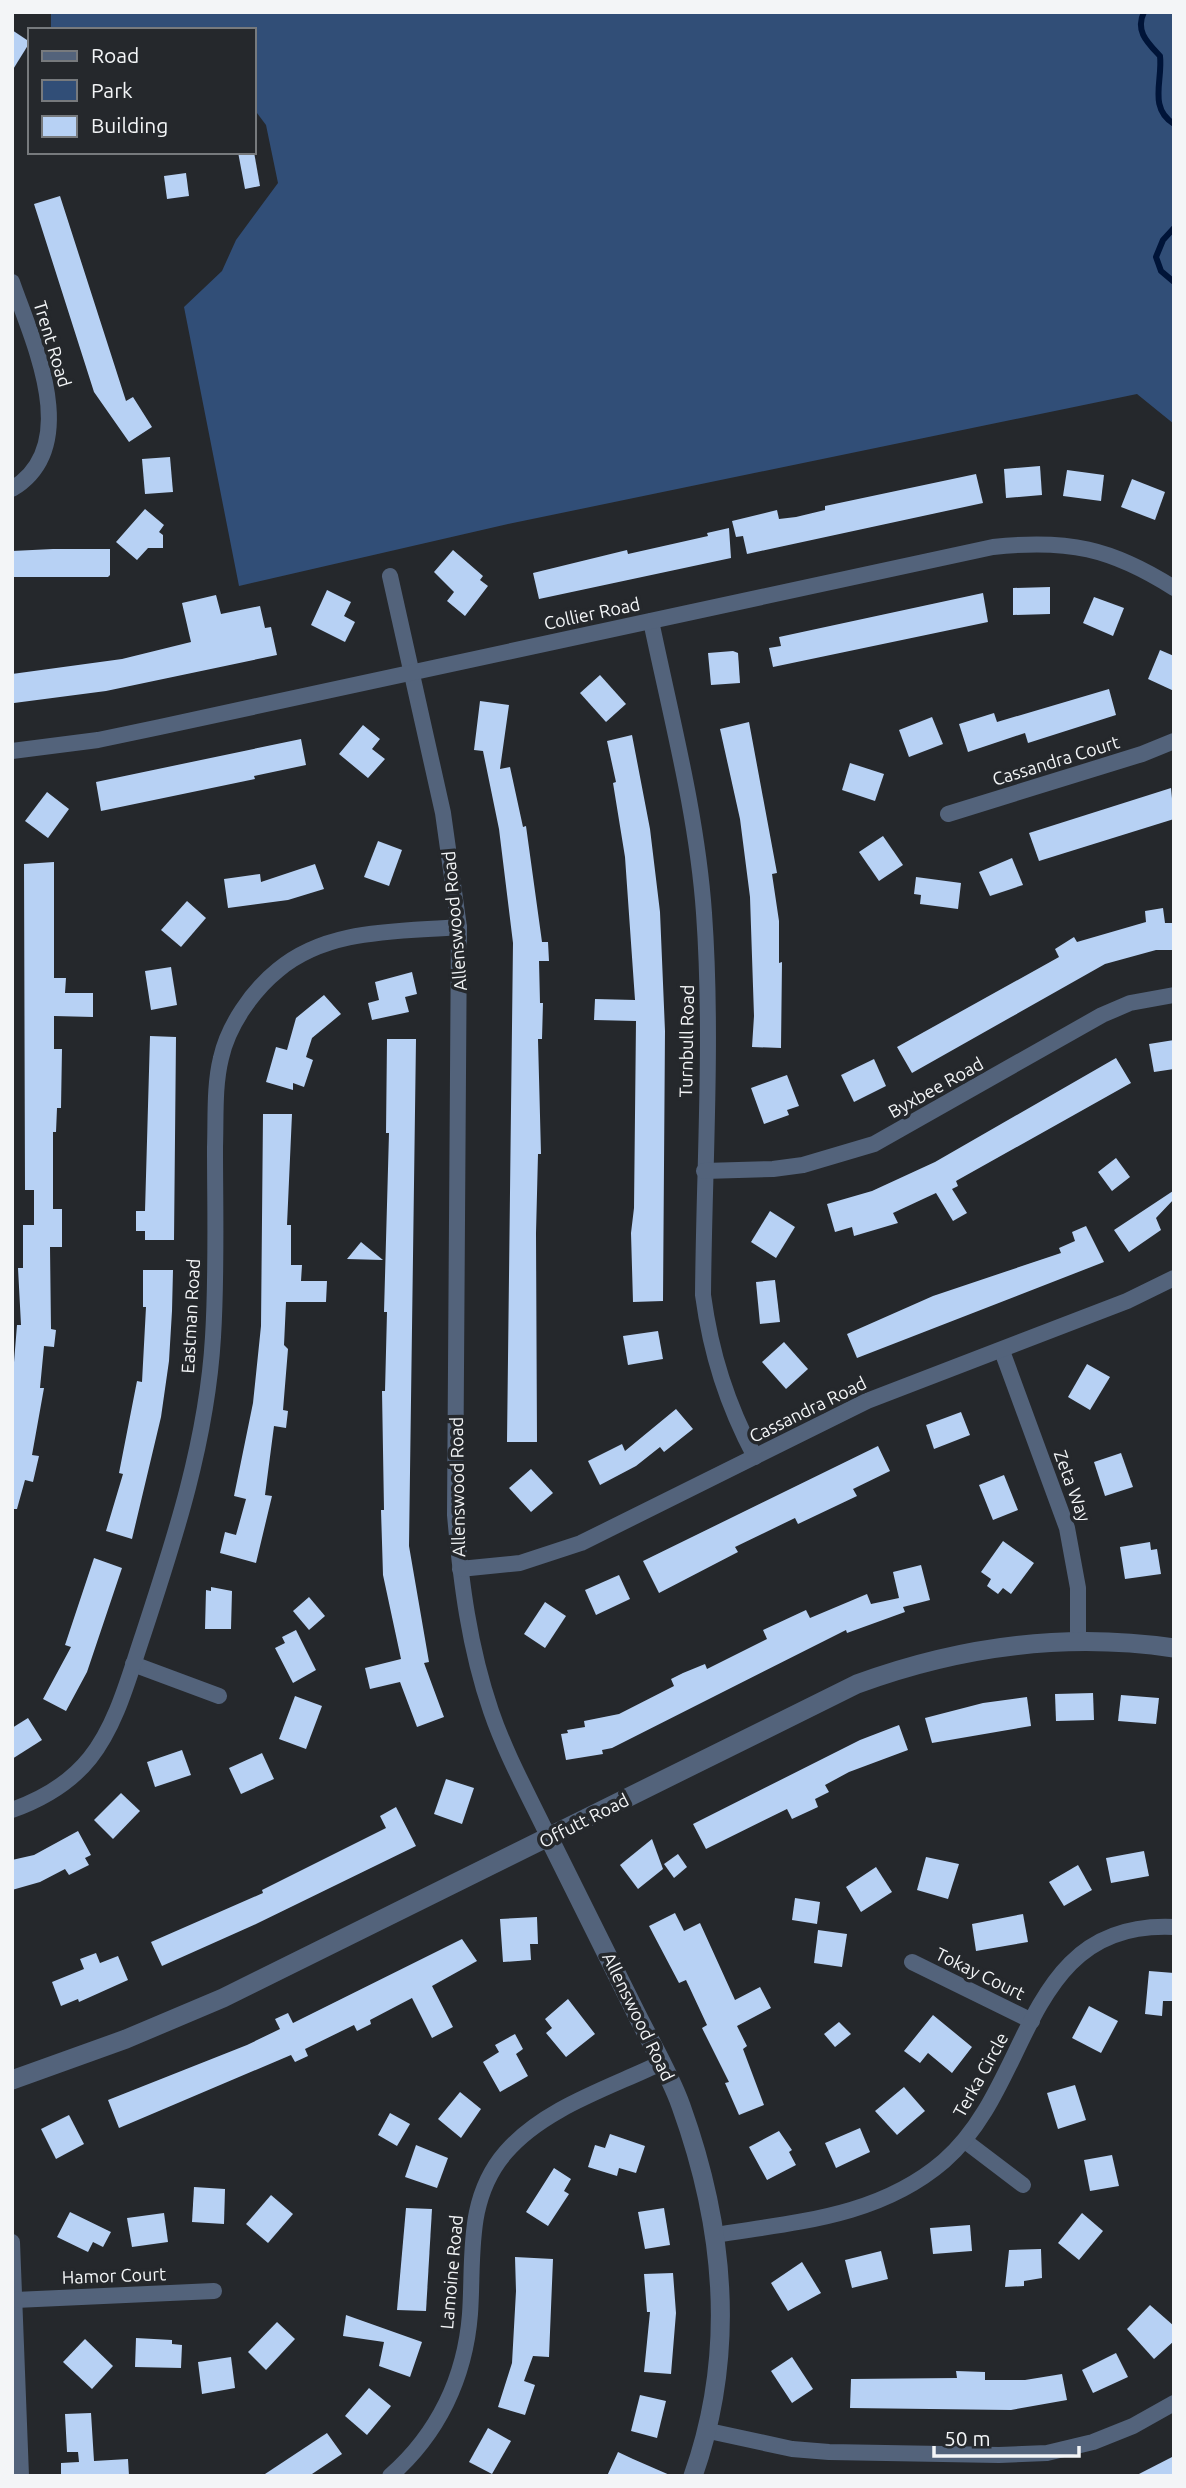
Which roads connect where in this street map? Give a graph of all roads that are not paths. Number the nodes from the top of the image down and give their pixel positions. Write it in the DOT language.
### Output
graph roads {
  1 [pos="12,282"];
  2 [pos="12,489"];
  3 [pos="390,576"];
  4 [pos="1174,588"];
  5 [pos="650,621"];
  6 [pos="412,673"];
  7 [pos="1174,741"];
  8 [pos="12,751"];
  9 [pos="948,814"];
  10 [pos="459,927"];
  11 [pos="1174,995"];
  12 [pos="704,1171"];
  13 [pos="1174,1278"];
  14 [pos="1002,1351"];
  15 [pos="755,1457"];
  16 [pos="460,1569"];
  17 [pos="1078,1641"];
  18 [pos="1174,1647"];
  19 [pos="133,1664"];
  20 [pos="219,1696"];
  21 [pos="12,1810"];
  22 [pos="549,1838"];
  23 [pos="1174,1927"];
  24 [pos="912,1962"];
  25 [pos="1032,2021"];
  26 [pos="661,2063"];
  27 [pos="12,2080"];
  28 [pos="965,2141"];
  29 [pos="1023,2185"];
  30 [pos="715,2235"];
  31 [pos="12,2242"];
  32 [pos="214,2291"];
  33 [pos="15,2300"];
  34 [pos="1174,2403"];
  35 [pos="709,2431"];
  36 [pos="21,2476"];
  37 [pos="390,2476"];
  38 [pos="693,2476"];
  1 -- 2 [label="street, Trent Road"];
  3 -- 6 [label="street, Allenswood Road"];
  4 -- 5 [label="street, Collier Road"];
  5 -- 6 [label="street, Collier Road"];
  5 -- 12 [label="street, Turnbull Road"];
  6 -- 8 [label="street, Collier Road"];
  6 -- 10 [label="street, Allenswood Road"];
  7 -- 9 [label="street, Cassandra Court"];
  10 -- 16 [label="street, Allenswood Road"];
  10 -- 19 [label="street, Eastman Road"];
  11 -- 12 [label="street, Byxbee Road"];
  12 -- 15 [label="street, Turnbull Road"];
  13 -- 14 [label="street, Cassandra Road"];
  14 -- 15 [label="street, Cassandra Road"];
  14 -- 17 [label="street, Zeta Way"];
  15 -- 16 [label="street, Cassandra Road"];
  16 -- 22 [label="street, Allenswood Road"];
  17 -- 18 [label="street, Offutt Road"];
  17 -- 22 [label="street, Offutt Road"];
  19 -- 20 [label="street"];
  19 -- 21 [label="street, Eastman Road"];
  22 -- 26 [label="street, Allenswood Road"];
  22 -- 27 [label="street, Offutt Road"];
  23 -- 25 [label="street, Terka Circle"];
  24 -- 25 [label="street, Tokay Court"];
  25 -- 28 [label="street, Terka Circle"];
  26 -- 30 [label="street, Allenswood Road"];
  26 -- 37 [label="street, Lamoine Road"];
  28 -- 29 [label="street"];
  28 -- 30 [label="street, Terka Circle"];
  30 -- 35 [label="street, Allenswood Road"];
  31 -- 33 [label="street"];
  32 -- 33 [label="street, Hamor Court"];
  33 -- 36 [label="street"];
  34 -- 35 [label="street"];
  35 -- 38 [label="street, Allenswood Road"];
}
